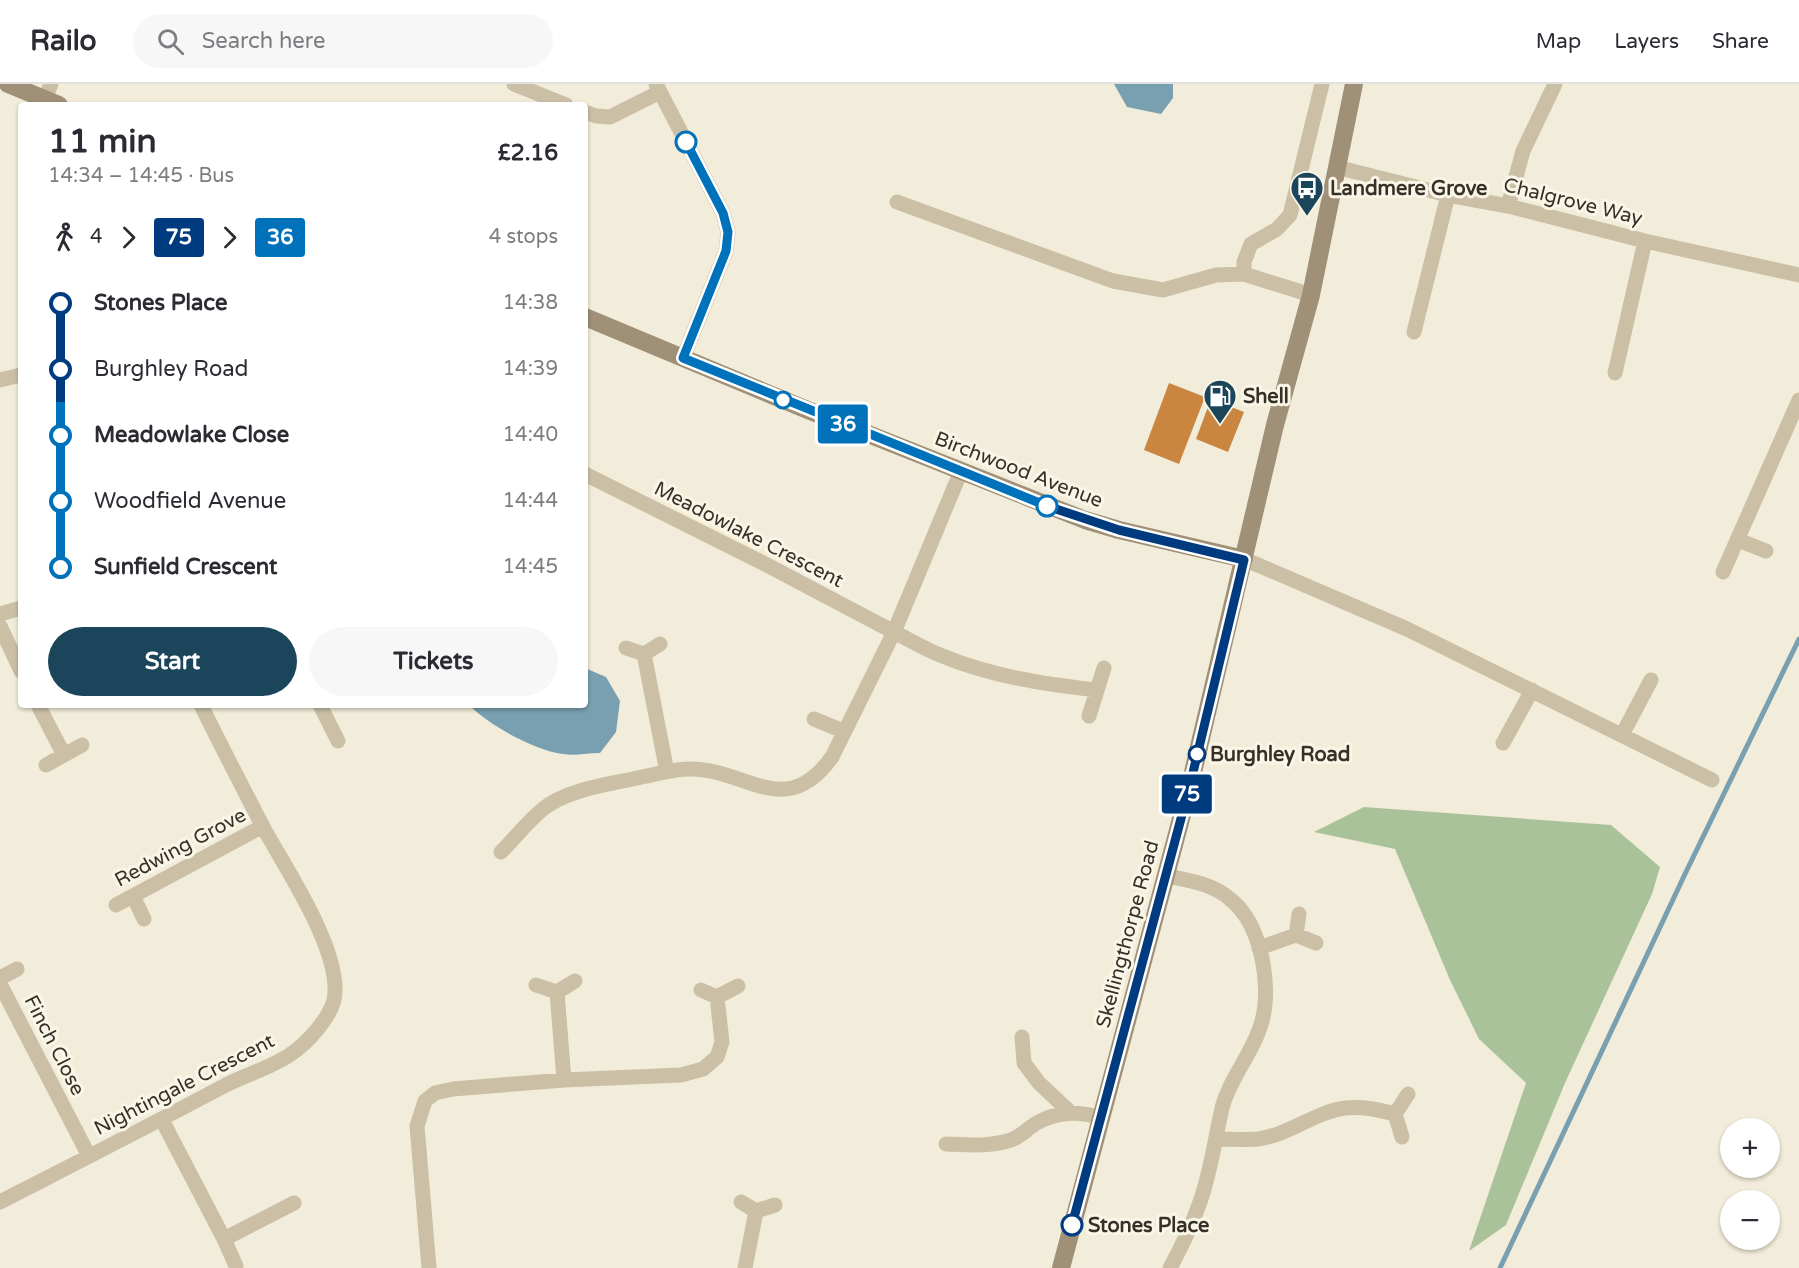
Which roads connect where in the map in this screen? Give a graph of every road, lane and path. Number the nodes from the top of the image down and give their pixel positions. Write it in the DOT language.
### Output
graph roads {
  1 [pos="8,84"];
  2 [pos="514,84"];
  3 [pos="1322,84"];
  4 [pos="1354,84"];
  5 [pos="1555,84"];
  6 [pos="658,88"];
  7 [pos="52,96"];
  8 [pos="559,102"];
  9 [pos="588,113"];
  10 [pos="1336,167"];
  11 [pos="1448,195"];
  12 [pos="897,202"];
  13 [pos="1508,206"];
  14 [pos="1645,241"];
  15 [pos="1244,274"];
  16 [pos="1799,275"];
  17 [pos="1311,295"];
  18 [pos="588,318"];
  19 [pos="1414,332"];
  20 [pos="683,358"];
  21 [pos="1615,373"];
  22 [pos="18,376"];
  23 [pos="0,380"];
  24 [pos="1799,400"];
  25 [pos="961,471"];
  26 [pos="588,476"];
  27 [pos="1738,540"];
  28 [pos="1766,551"];
  29 [pos="1244,560"];
  30 [pos="1723,572"];
  31 [pos="18,609"];
  32 [pos="0,614"];
  33 [pos="0,626"];
  34 [pos="894,632"];
  35 [pos="660,644"];
  36 [pos="626,648"];
  37 [pos="644,654"];
  38 [pos="18,665"];
  39 [pos="1104,668"];
  40 [pos="1651,680"];
  41 [pos="1096,690"];
  42 [pos="1532,690"];
  43 [pos="40,708"];
  44 [pos="203,708"];
  45 [pos="322,708"];
  46 [pos="1089,716"];
  47 [pos="814,719"];
  48 [pos="843,731"];
  49 [pos="1622,735"];
  50 [pos="338,741"];
  51 [pos="1503,743"];
  52 [pos="82,745"];
  53 [pos="63,755"];
  54 [pos="46,765"];
  55 [pos="668,772"];
  56 [pos="1712,780"];
  57 [pos="263,826"];
  58 [pos="501,852"];
  59 [pos="1167,876"];
  60 [pos="133,896"];
  61 [pos="116,905"];
  62 [pos="1299,914"];
  63 [pos="144,919"];
  64 [pos="1296,935"];
  65 [pos="1316,944"];
  66 [pos="1259,948"];
  67 [pos="17,969"];
  68 [pos="0,978"];
  69 [pos="575,981"];
  70 [pos="0,984"];
  71 [pos="536,986"];
  72 [pos="738,986"];
  73 [pos="701,990"];
  74 [pos="557,992"];
  75 [pos="717,997"];
  76 [pos="1022,1037"];
  77 [pos="564,1080"];
  78 [pos="1408,1094"];
  79 [pos="1070,1112"];
  80 [pos="1395,1114"];
  81 [pos="1102,1118"];
  82 [pos="162,1120"];
  83 [pos="1402,1137"];
  84 [pos="1217,1139"];
  85 [pos="946,1144"];
  86 [pos="89,1156"];
  87 [pos="0,1202"];
  88 [pos="741,1202"];
  89 [pos="294,1203"];
  90 [pos="775,1205"];
  91 [pos="756,1211"];
  92 [pos="224,1239"];
  93 [pos="236,1266"];
  94 [pos="429,1268"];
  95 [pos="745,1268"];
  96 [pos="1061,1268"];
  97 [pos="1170,1268"];
  1 -- 7 [label="main road"];
  2 -- 8 [label="street"];
  3 -- 15 [label="street"];
  4 -- 10 [label="main road, Skellingthorpe Road"];
  5 -- 13 [label="street"];
  6 -- 9 [label="street"];
  6 -- 20 [label="street"];
  10 -- 11 [label="street, Chalgrove Way"];
  10 -- 17 [label="main road, Skellingthorpe Road"];
  11 -- 13 [label="street, Chalgrove Way"];
  11 -- 19 [label="street"];
  12 -- 15 [label="street"];
  13 -- 14 [label="street, Chalgrove Way"];
  14 -- 16 [label="street, Chalgrove Way"];
  14 -- 21 [label="street"];
  15 -- 17 [label="street"];
  17 -- 29 [label="main road, Skellingthorpe Road"];
  18 -- 20 [label="main road, Birchwood Avenue"];
  20 -- 25 [label="main road, Birchwood Avenue"];
  22 -- 23 [label="street"];
  24 -- 27 [label="street"];
  25 -- 29 [label="main road, Birchwood Avenue"];
  25 -- 34 [label="street"];
  26 -- 34 [label="street, Meadowlake Crescent"];
  27 -- 28 [label="street"];
  27 -- 30 [label="street"];
  29 -- 42 [label="street"];
  29 -- 59 [label="main road, Skellingthorpe Road"];
  31 -- 32 [label="street"];
  33 -- 38 [label="street"];
  34 -- 41 [label="street, Meadowlake Crescent"];
  34 -- 48 [label="street"];
  35 -- 37 [label="street"];
  36 -- 37 [label="street"];
  37 -- 55 [label="street"];
  39 -- 41 [label="street"];
  40 -- 49 [label="street"];
  41 -- 46 [label="street"];
  42 -- 49 [label="street"];
  42 -- 51 [label="street"];
  43 -- 53 [label="street"];
  44 -- 57 [label="street, Nightingale Crescent"];
  45 -- 50 [label="street"];
  47 -- 48 [label="street"];
  48 -- 55 [label="street"];
  49 -- 56 [label="street"];
  52 -- 53 [label="street"];
  53 -- 54 [label="street"];
  55 -- 58 [label="street"];
  57 -- 60 [label="street, Redwing Grove"];
  57 -- 82 [label="street, Nightingale Crescent"];
  59 -- 66 [label="street"];
  59 -- 81 [label="main road, Skellingthorpe Road"];
  60 -- 61 [label="street, Redwing Grove"];
  60 -- 63 [label="street"];
  62 -- 64 [label="street"];
  64 -- 65 [label="street"];
  64 -- 66 [label="street"];
  66 -- 84 [label="street"];
  67 -- 68 [label="street"];
  69 -- 74 [label="street"];
  70 -- 86 [label="street, Finch Close"];
  71 -- 74 [label="street"];
  72 -- 75 [label="street"];
  73 -- 75 [label="street"];
  74 -- 77 [label="street"];
  75 -- 77 [label="street"];
  76 -- 79 [label="street"];
  77 -- 94 [label="street"];
  78 -- 80 [label="street"];
  79 -- 81 [label="street"];
  79 -- 85 [label="street"];
  80 -- 83 [label="street"];
  80 -- 84 [label="street"];
  81 -- 96 [label="main road, Skellingthorpe Road"];
  82 -- 86 [label="street, Nightingale Crescent"];
  82 -- 92 [label="street"];
  84 -- 97 [label="street"];
  86 -- 87 [label="street, Nightingale Crescent"];
  88 -- 91 [label="street"];
  89 -- 92 [label="street"];
  90 -- 91 [label="street"];
  91 -- 95 [label="street"];
  92 -- 93 [label="street"];
}
